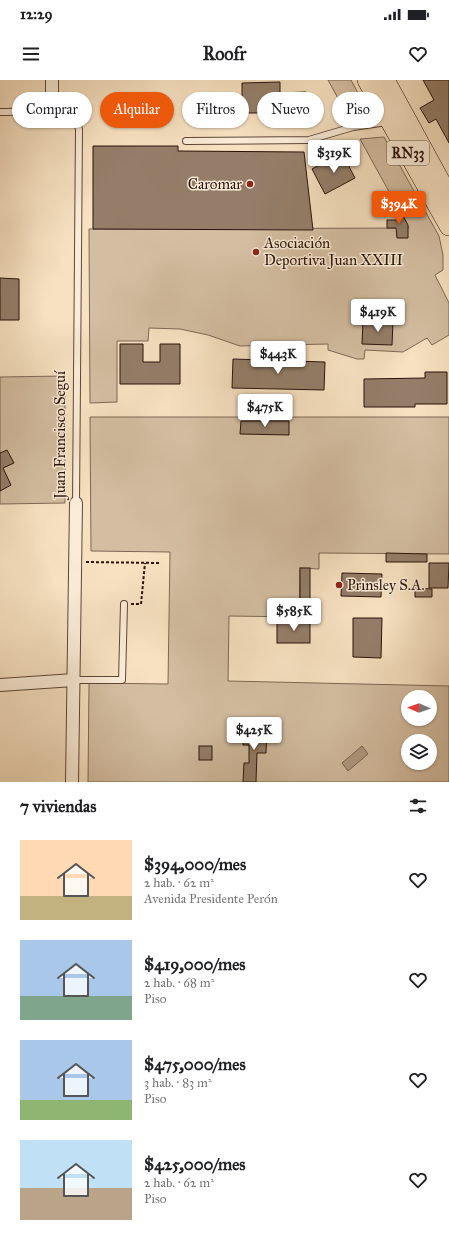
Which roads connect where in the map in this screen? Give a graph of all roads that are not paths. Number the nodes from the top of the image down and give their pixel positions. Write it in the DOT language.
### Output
graph roads {
  1 [pos="52,80"];
  2 [pos="367,80"];
  3 [pos="385,80"];
  4 [pos="52,92"];
  5 [pos="0,112"];
  6 [pos="12,112"];
  7 [pos="390,121"];
  8 [pos="79,128"];
  9 [pos="186,141"];
  10 [pos="449,197"];
  11 [pos="449,226"];
  12 [pos="76,503"];
  13 [pos="124,604"];
  14 [pos="74,680"];
  15 [pos="0,685"];
  16 [pos="72,782"];
  1 -- 4 [label="street"];
  2 -- 7 [label="main road, RN33"];
  3 -- 10 [label="main road, RN33"];
  5 -- 6 [label="lane"];
  7 -- 9 [label="lane"];
  7 -- 11 [label="main road, RN33"];
  8 -- 12 [label="lane, Juan Francisco Seguí"];
  12 -- 14 [label="street, Juan Francisco Seguí"];
  13 -- 14 [label="lane"];
  14 -- 15 [label="street"];
  14 -- 16 [label="street, Juan Francisco Seguí"];
}
